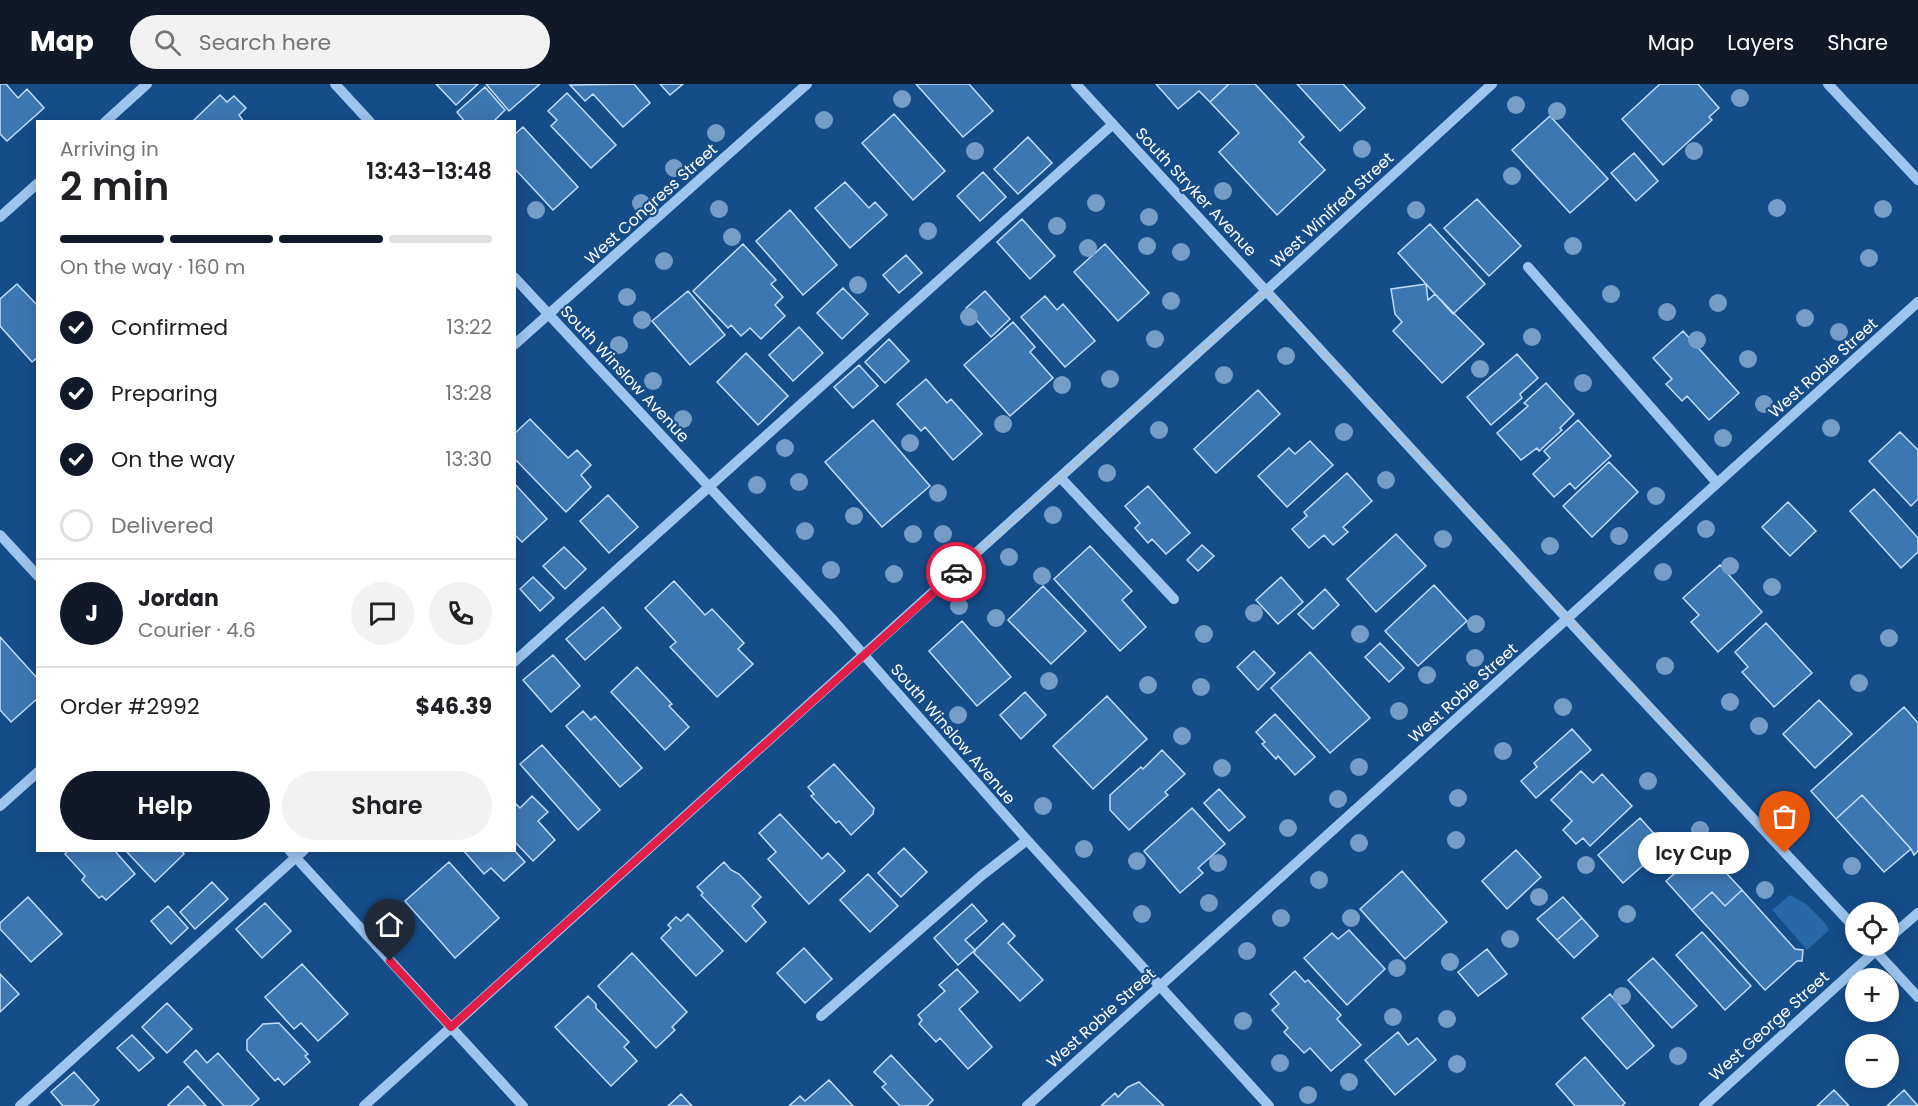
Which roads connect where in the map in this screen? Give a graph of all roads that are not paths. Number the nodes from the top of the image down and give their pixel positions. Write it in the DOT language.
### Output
graph roads {
  1 [pos="147,84"];
  2 [pos="335,84"];
  3 [pos="807,84"];
  4 [pos="1076,84"];
  5 [pos="1492,84"];
  6 [pos="1828,84"];
  7 [pos="107,120"];
  8 [pos="368,120"];
  9 [pos="1113,124"];
  10 [pos="1918,180"];
  11 [pos="36,185"];
  12 [pos="0,217"];
  13 [pos="1528,267"];
  14 [pos="516,279"];
  15 [pos="1266,291"];
  16 [pos="1918,302"];
  17 [pos="549,315"];
  18 [pos="516,343"];
  19 [pos="1060,477"];
  20 [pos="1717,483"];
  21 [pos="710,487"];
  22 [pos="0,535"];
  23 [pos="36,574"];
  24 [pos="1174,599"];
  25 [pos="1568,619"];
  26 [pos="863,655"];
  27 [pos="516,660"];
  28 [pos="36,774"];
  29 [pos="0,806"];
  30 [pos="1027,840"];
  31 [pos="296,853"];
  32 [pos="1918,913"];
  33 [pos="1845,917"];
  34 [pos="1899,929"];
  35 [pos="1866,956"];
  36 [pos="1884,956"];
  37 [pos="1159,986"];
  38 [pos="1918,997"];
  39 [pos="822,1016"];
  40 [pos="451,1027"];
  41 [pos="20,1106"];
  42 [pos="364,1106"];
  43 [pos="523,1106"];
  44 [pos="1027,1106"];
  45 [pos="1269,1106"];
  46 [pos="1704,1106"];
  1 -- 7 [label="street"];
  2 -- 8 [label="street"];
  3 -- 17 [label="street, West Congress Street"];
  4 -- 9 [label="street, South Stryker Avenue"];
  5 -- 15 [label="street, West Winifred Street"];
  6 -- 10 [label="street"];
  9 -- 15 [label="street, South Stryker Avenue"];
  9 -- 21 [label="street"];
  11 -- 12 [label="street"];
  13 -- 20 [label="street"];
  14 -- 17 [label="street, South Winslow Avenue"];
  15 -- 19 [label="street, West Winifred Street"];
  15 -- 25 [label="street, South Stryker Avenue"];
  16 -- 20 [label="street, West Robie Street"];
  17 -- 18 [label="street, West Congress Street"];
  17 -- 21 [label="street, South Winslow Avenue"];
  19 -- 24 [label="street"];
  19 -- 26 [label="street, West Winifred Street"];
  20 -- 25 [label="street, West Robie Street"];
  21 -- 26 [label="street, South Winslow Avenue"];
  21 -- 27 [label="street"];
  22 -- 23 [label="street"];
  25 -- 33 [label="street, South Stryker Avenue"];
  25 -- 37 [label="street, West Robie Street"];
  26 -- 30 [label="street, South Winslow Avenue"];
  26 -- 40 [label="street, West Winifred Street"];
  28 -- 29 [label="street"];
  30 -- 37 [label="street, South Winslow Avenue"];
  30 -- 39 [label="street"];
  31 -- 40 [label="street"];
  31 -- 41 [label="street"];
  32 -- 34 [label="street"];
  35 -- 46 [label="street, West George Street"];
  36 -- 38 [label="street"];
  37 -- 44 [label="street, West Robie Street"];
  37 -- 45 [label="street, South Winslow Avenue"];
  40 -- 42 [label="street, West Winifred Street"];
  40 -- 43 [label="street"];
}
